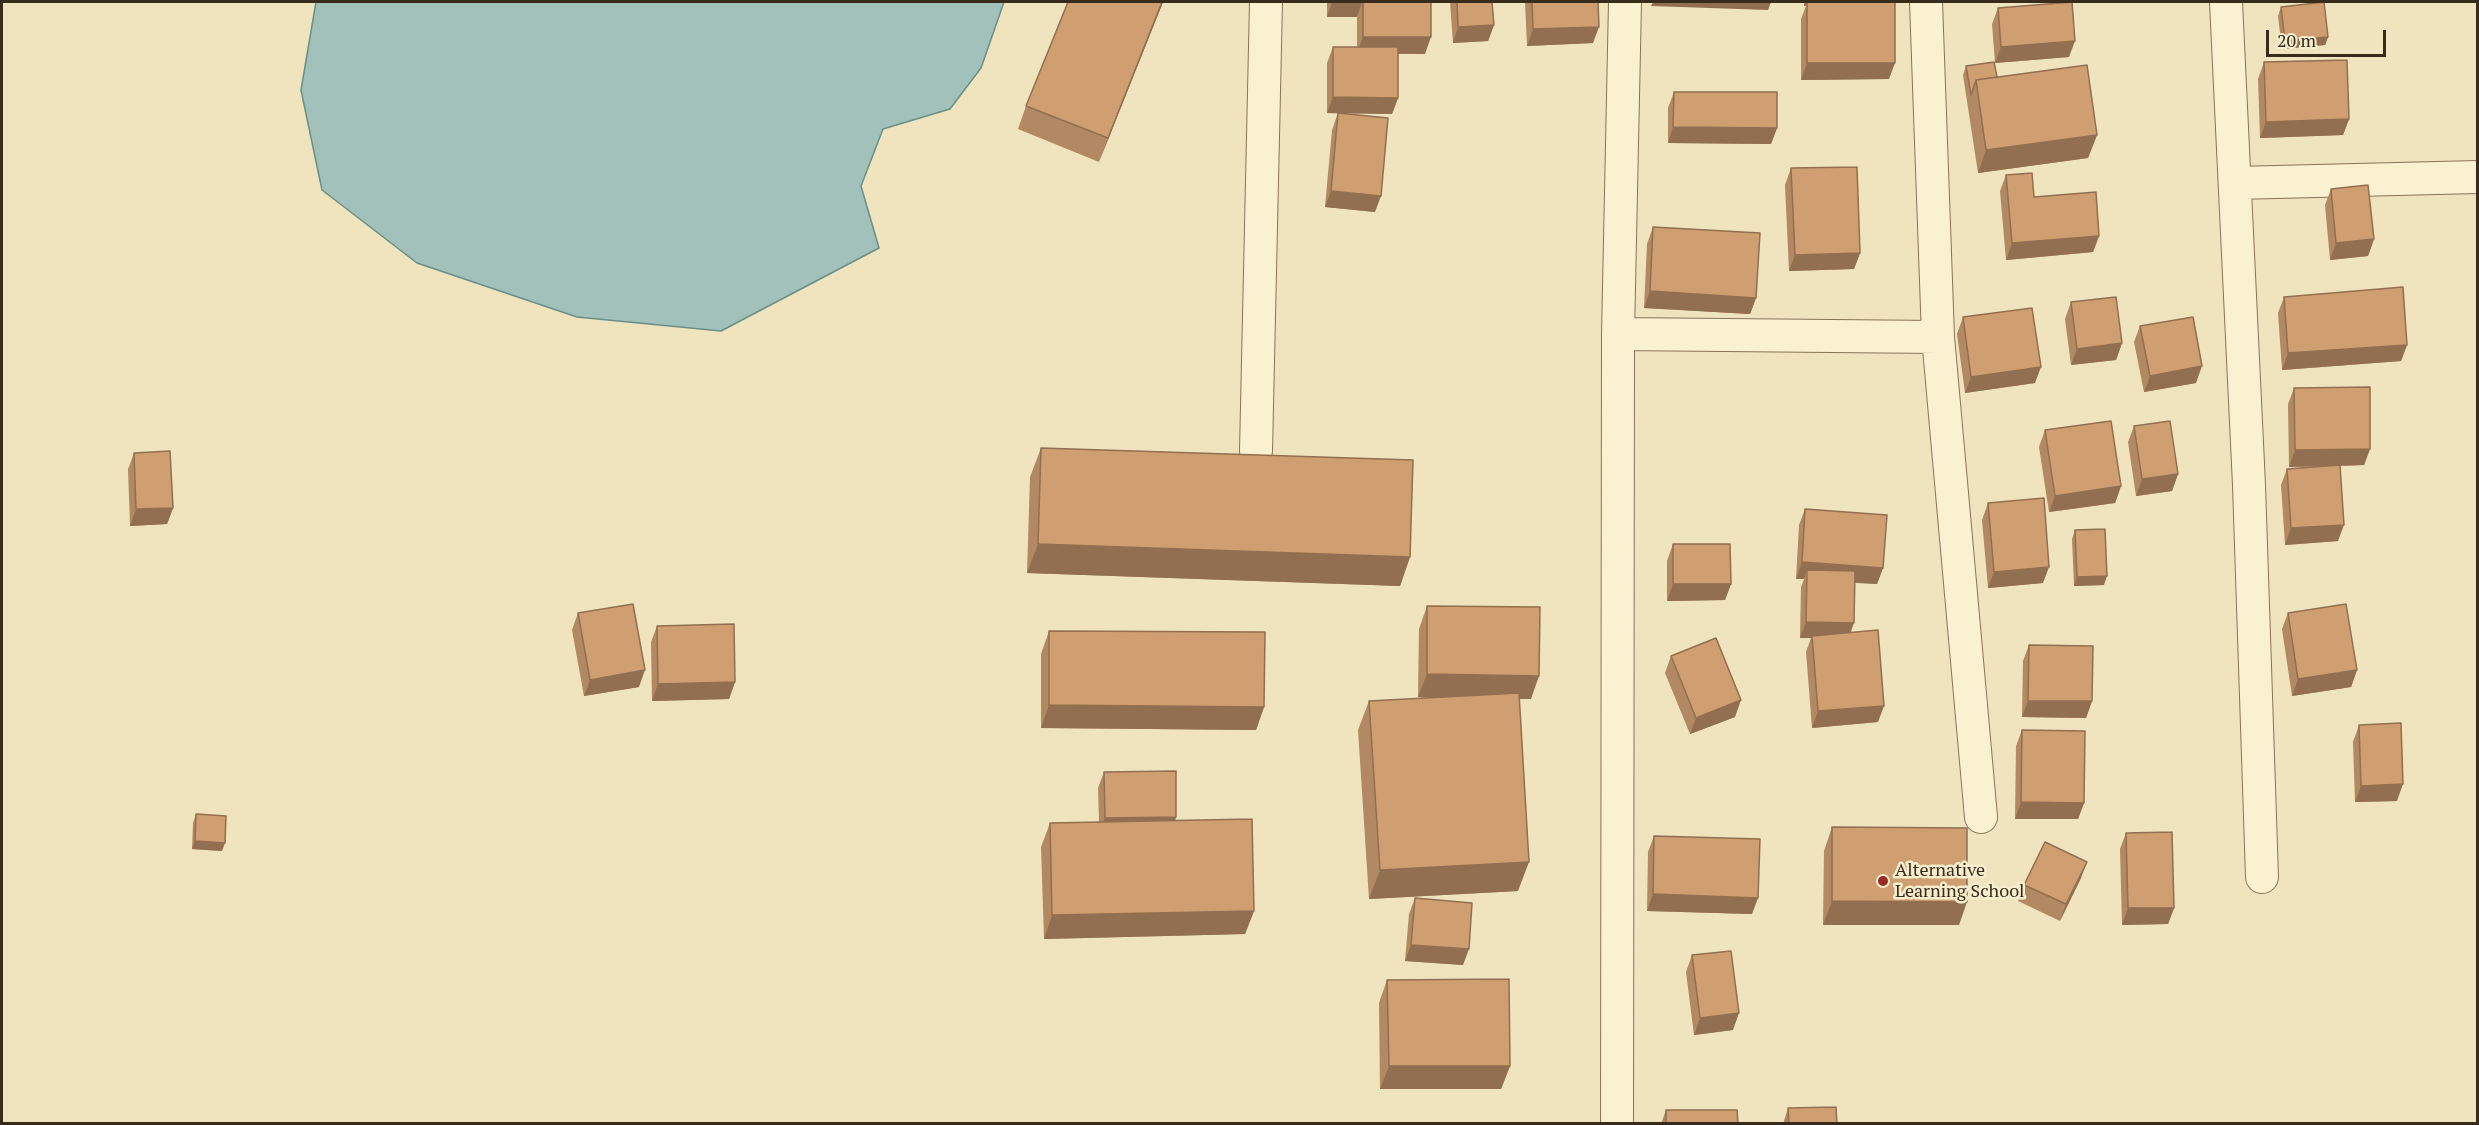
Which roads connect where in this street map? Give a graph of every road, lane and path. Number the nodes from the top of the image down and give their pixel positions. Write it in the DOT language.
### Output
graph roads {
  1 [pos="1266,2"];
  2 [pos="1625,2"];
  3 [pos="1926,2"];
  4 [pos="2226,2"];
  5 [pos="2478,177"];
  6 [pos="2235,183"];
  7 [pos="1618,334"];
  8 [pos="1938,337"];
  9 [pos="1256,451"];
  10 [pos="1981,817"];
  11 [pos="2262,877"];
  12 [pos="1617,1124"];
  1 -- 9 [label="street"];
  2 -- 7 [label="street"];
  3 -- 8 [label="street"];
  4 -- 6 [label="street"];
  5 -- 6 [label="street"];
  6 -- 11 [label="street"];
  7 -- 8 [label="street"];
  7 -- 12 [label="street"];
  8 -- 10 [label="street"];
}
